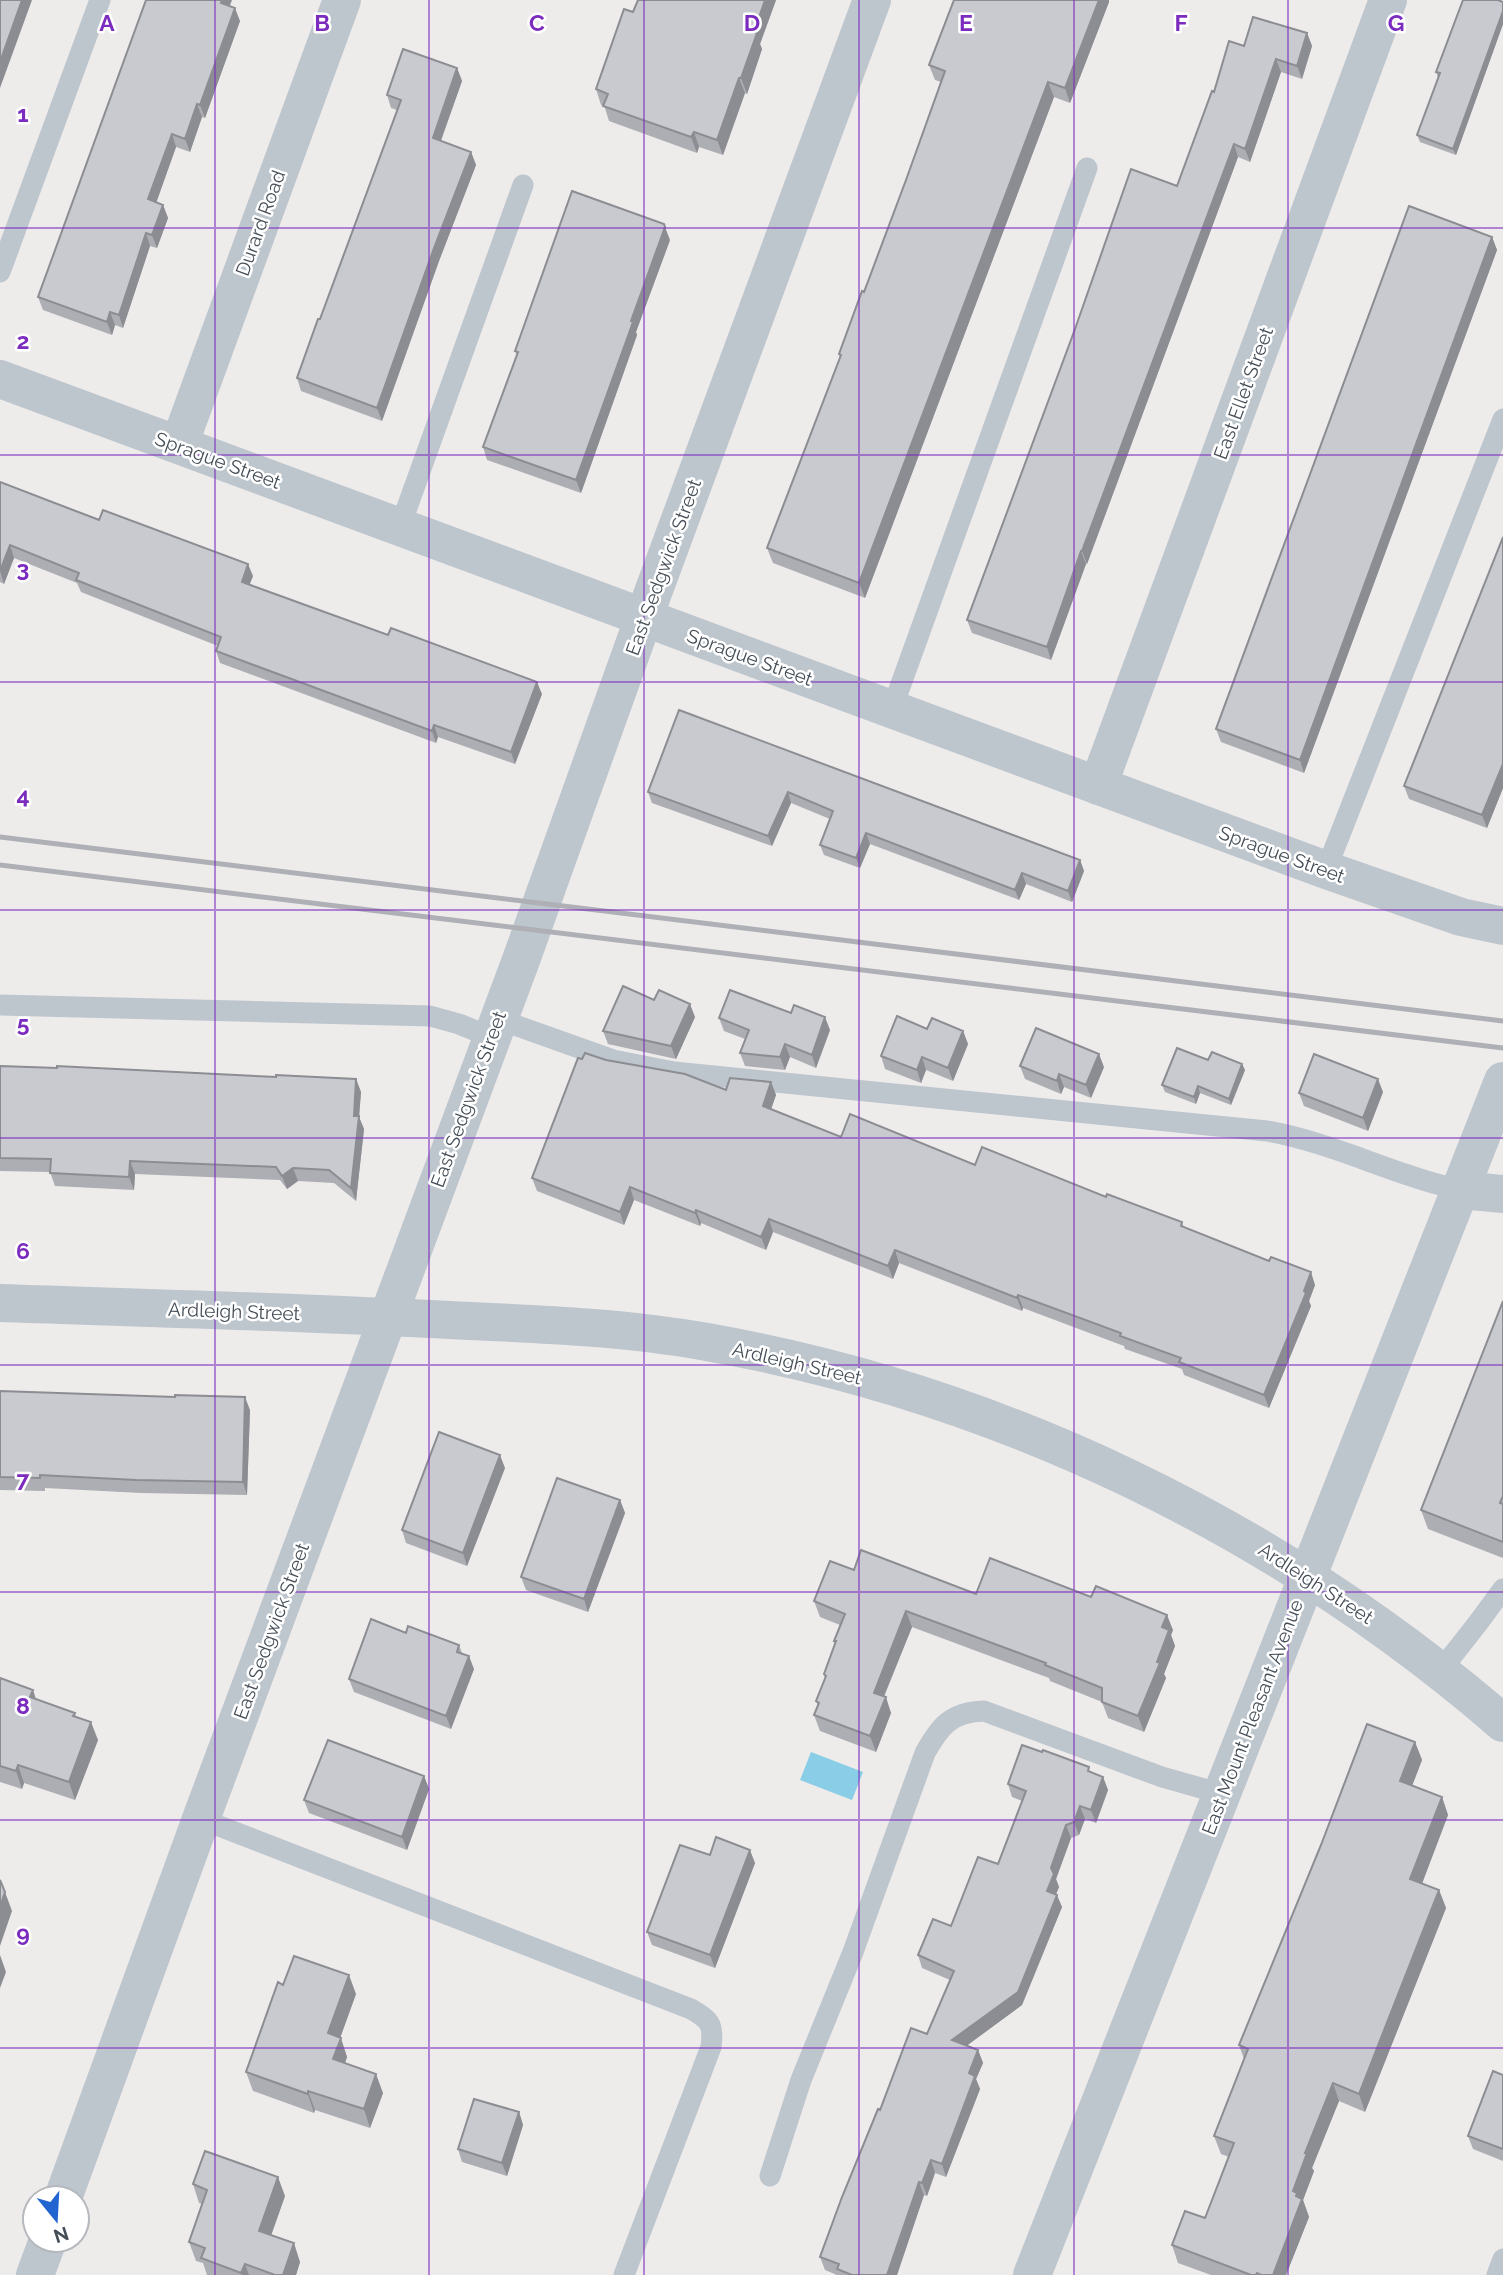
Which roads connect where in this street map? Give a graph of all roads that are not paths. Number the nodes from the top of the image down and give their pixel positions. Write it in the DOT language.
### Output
graph roads {
  1 [pos="100,0"];
  2 [pos="342,0"];
  3 [pos="872,0"];
  4 [pos="1388,0"];
  5 [pos="1087,168"];
  6 [pos="523,186"];
  7 [pos="0,272"];
  8 [pos="0,379"];
  9 [pos="1503,419"];
  10 [pos="179,445"];
  11 [pos="400,527"];
  12 [pos="644,617"];
  13 [pos="891,709"];
  14 [pos="1098,786"];
  15 [pos="1326,870"];
  16 [pos="1503,926"];
  17 [pos="0,1005"];
  18 [pos="494,1028"];
  19 [pos="1503,1081"];
  20 [pos="1461,1191"];
  21 [pos="1503,1194"];
  22 [pos="0,1303"];
  23 [pos="388,1316"];
  24 [pos="1308,1576"];
  25 [pos="1503,1589"];
  26 [pos="1441,1670"];
  27 [pos="1503,1723"];
  28 [pos="1222,1794"];
  29 [pos="201,1819"];
  30 [pos="769,2176"];
  31 [pos="68,2184"];
  32 [pos="43,2254"];
  33 [pos="1503,2259"];
  34 [pos="35,2275"];
  35 [pos="624,2275"];
  36 [pos="1032,2275"];
  37 [pos="1497,2275"];
  1 -- 7 [label="lane"];
  2 -- 10 [label="street, Durard Road"];
  3 -- 12 [label="street, East Sedgwick Street"];
  4 -- 14 [label="street, East Ellet Street"];
  5 -- 13 [label="lane"];
  6 -- 11 [label="lane"];
  8 -- 10 [label="street, Sprague Street"];
  9 -- 15 [label="lane"];
  10 -- 11 [label="street, Sprague Street"];
  11 -- 12 [label="street, Sprague Street"];
  12 -- 13 [label="street, Sprague Street"];
  12 -- 18 [label="street, East Sedgwick Street"];
  13 -- 14 [label="street, Sprague Street"];
  14 -- 15 [label="street, Sprague Street"];
  15 -- 16 [label="street, Sprague Street"];
  17 -- 18 [label="lane"];
  18 -- 20 [label="lane"];
  18 -- 23 [label="street, East Sedgwick Street"];
  19 -- 20 [label="street, East Mount Pleasant Avenue"];
  20 -- 21 [label="street"];
  20 -- 24 [label="street, East Mount Pleasant Avenue"];
  22 -- 23 [label="street, Ardleigh Street"];
  23 -- 24 [label="street, Ardleigh Street"];
  23 -- 29 [label="street, East Sedgwick Street"];
  24 -- 26 [label="street, Ardleigh Street"];
  24 -- 28 [label="street, East Mount Pleasant Avenue"];
  25 -- 26 [label="lane"];
  26 -- 27 [label="street, Ardleigh Street"];
  28 -- 30 [label="lane"];
  28 -- 36 [label="street, East Mount Pleasant Avenue"];
  29 -- 31 [label="street, East Sedgwick Street"];
  29 -- 35 [label="lane"];
  32 -- 34 [label="street"];
  33 -- 37 [label="lane"];
}
